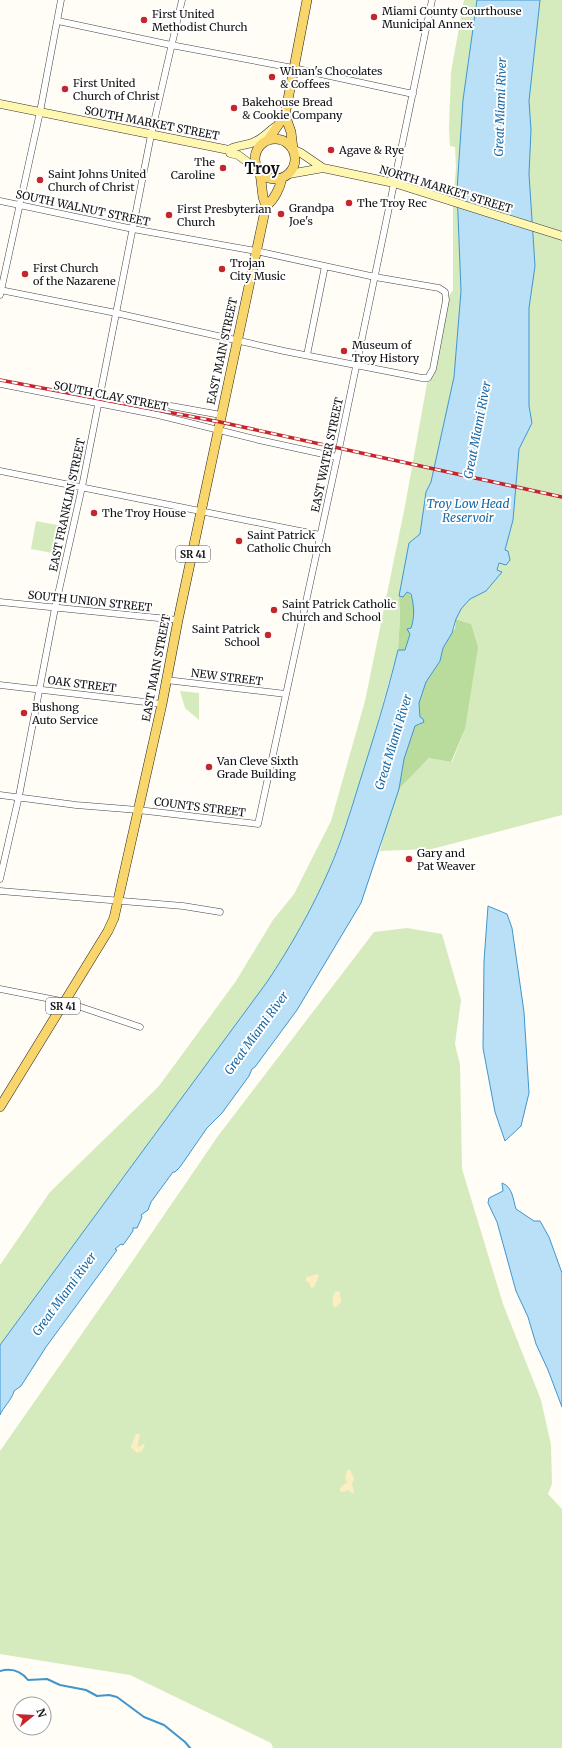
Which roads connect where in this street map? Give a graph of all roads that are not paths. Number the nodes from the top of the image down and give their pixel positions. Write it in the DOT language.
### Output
graph roads {
  1 [pos="61,0"];
  2 [pos="182,0"];
  3 [pos="307,0"];
  4 [pos="432,0"];
  5 [pos="58,21"];
  6 [pos="171,45"];
  7 [pos="293,68"];
  8 [pos="413,94"];
  9 [pos="0,104"];
  10 [pos="40,112"];
  11 [pos="285,114"];
  12 [pos="279,124"];
  13 [pos="151,135"];
  14 [pos="266,141"];
  15 [pos="249,144"];
  16 [pos="295,148"];
  17 [pos="229,150"];
  18 [pos="323,168"];
  19 [pos="259,171"];
  20 [pos="299,174"];
  21 [pos="284,179"];
  22 [pos="394,183"];
  23 [pos="0,201"];
  24 [pos="20,205"];
  25 [pos="266,206"];
  26 [pos="133,230"];
  27 [pos="562,236"];
  28 [pos="256,251"];
  29 [pos="325,266"];
  30 [pos="375,277"];
  31 [pos="0,292"];
  32 [pos="116,314"];
  33 [pos="237,341"];
  34 [pos="307,355"];
  35 [pos="355,365"];
  36 [pos="0,384"];
  37 [pos="97,403"];
  38 [pos="171,406"];
  39 [pos="221,415"];
  40 [pos="218,429"];
  41 [pos="337,457"];
  42 [pos="0,471"];
  43 [pos="82,487"];
  44 [pos="202,510"];
  45 [pos="320,535"];
  46 [pos="0,602"];
  47 [pos="55,608"];
  48 [pos="178,620"];
  49 [pos="166,680"];
  50 [pos="0,685"];
  51 [pos="40,689"];
  52 [pos="286,694"];
  53 [pos="162,704"];
  54 [pos="0,795"];
  55 [pos="19,796"];
  56 [pos="138,810"];
  57 [pos="258,824"];
  58 [pos="0,879"];
  59 [pos="0,891"];
  60 [pos="118,902"];
  61 [pos="220,912"];
  62 [pos="0,989"];
  63 [pos="66,1002"];
  64 [pos="140,1027"];
  65 [pos="0,1107"];
  1 -- 5 [label="street"];
  2 -- 6 [label="street, EAST FRANKLIN STREET"];
  3 -- 7 [label="main road"];
  4 -- 8 [label="street, EAST WATER STREET"];
  5 -- 6 [label="street"];
  5 -- 10 [label="street"];
  6 -- 7 [label="street"];
  6 -- 13 [label="street, EAST FRANKLIN STREET"];
  7 -- 8 [label="street"];
  7 -- 11 [label="main road"];
  8 -- 22 [label="street, EAST WATER STREET"];
  9 -- 10 [label="main road, SOUTH MARKET STREET"];
  10 -- 13 [label="main road, SOUTH MARKET STREET"];
  10 -- 24 [label="street"];
  11 -- 12 [label="main road"];
  11 -- 16 [label="main road"];
  12 -- 14 [label="main road"];
  12 -- 15 [label="main road"];
  13 -- 17 [label="main road, SOUTH MARKET STREET"];
  13 -- 26 [label="street, EAST FRANKLIN STREET"];
  14 -- 15 [label="main road"];
  14 -- 16 [label="main road"];
  14 -- 19 [label="main road"];
  15 -- 17 [label="main road"];
  16 -- 18 [label="main road"];
  16 -- 21 [label="main road"];
  17 -- 19 [label="main road"];
  18 -- 20 [label="main road"];
  18 -- 22 [label="main road, NORTH MARKET STREET"];
  19 -- 21 [label="main road"];
  19 -- 25 [label="main road"];
  20 -- 21 [label="main road"];
  20 -- 21 [label="main road"];
  21 -- 25 [label="main road"];
  22 -- 27 [label="main road, NORTH MARKET STREET"];
  22 -- 30 [label="street, EAST WATER STREET"];
  23 -- 24 [label="street, SOUTH WALNUT STREET"];
  24 -- 26 [label="street, SOUTH WALNUT STREET"];
  24 -- 31 [label="street"];
  25 -- 28 [label="main road, EAST MAIN STREET / SR 41"];
  26 -- 28 [label="street, SOUTH WALNUT STREET"];
  26 -- 32 [label="street, EAST FRANKLIN STREET"];
  28 -- 29 [label="street, SOUTH WALNUT STREET"];
  28 -- 33 [label="main road, EAST MAIN STREET / SR 41"];
  29 -- 30 [label="street, SOUTH WALNUT STREET"];
  29 -- 34 [label="street"];
  30 -- 35 [label="street, EAST WATER STREET"];
  30 -- 35 [label="street, SOUTH WALNUT STREET"];
  31 -- 32 [label="street"];
  32 -- 33 [label="street"];
  32 -- 37 [label="street, EAST FRANKLIN STREET"];
  33 -- 34 [label="street"];
  33 -- 39 [label="main road, EAST MAIN STREET / SR 41"];
  34 -- 35 [label="street"];
  35 -- 41 [label="street, EAST WATER STREET"];
  36 -- 37 [label="street, SOUTH CLAY STREET"];
  37 -- 40 [label="street, SOUTH CLAY STREET"];
  37 -- 43 [label="street, EAST FRANKLIN STREET"];
  38 -- 39 [label="street, SOUTH CLAY STREET"];
  39 -- 40 [label="main road, EAST MAIN STREET / SR 41"];
  40 -- 41 [label="street, SOUTH CLAY STREET"];
  40 -- 44 [label="main road, EAST MAIN STREET / SR 41"];
  41 -- 45 [label="street, EAST WATER STREET"];
  42 -- 43 [label="street"];
  43 -- 44 [label="street"];
  43 -- 47 [label="street, EAST FRANKLIN STREET"];
  44 -- 45 [label="street"];
  44 -- 48 [label="main road, EAST MAIN STREET / SR 41"];
  45 -- 52 [label="street, EAST WATER STREET"];
  46 -- 47 [label="street, SOUTH UNION STREET"];
  47 -- 48 [label="street, SOUTH UNION STREET"];
  47 -- 51 [label="street, EAST FRANKLIN STREET"];
  48 -- 49 [label="main road, EAST MAIN STREET / SR 41"];
  49 -- 52 [label="street, NEW STREET"];
  49 -- 53 [label="main road, EAST MAIN STREET / SR 41"];
  50 -- 51 [label="street, OAK STREET"];
  51 -- 53 [label="street, OAK STREET"];
  51 -- 55 [label="street, EAST FRANKLIN STREET"];
  52 -- 57 [label="street, EAST WATER STREET"];
  53 -- 56 [label="main road, EAST MAIN STREET / SR 41"];
  54 -- 55 [label="street, COUNTS STREET"];
  55 -- 56 [label="street, COUNTS STREET"];
  55 -- 58 [label="street, EAST FRANKLIN STREET"];
  56 -- 57 [label="street, COUNTS STREET"];
  56 -- 60 [label="main road, EAST MAIN STREET / SR 41"];
  59 -- 60 [label="street"];
  60 -- 61 [label="street"];
  60 -- 63 [label="main road, EAST MAIN STREET / SR 41"];
  62 -- 63 [label="street"];
  63 -- 64 [label="street"];
  63 -- 65 [label="main road, EAST MAIN STREET / SR 41"];
}
